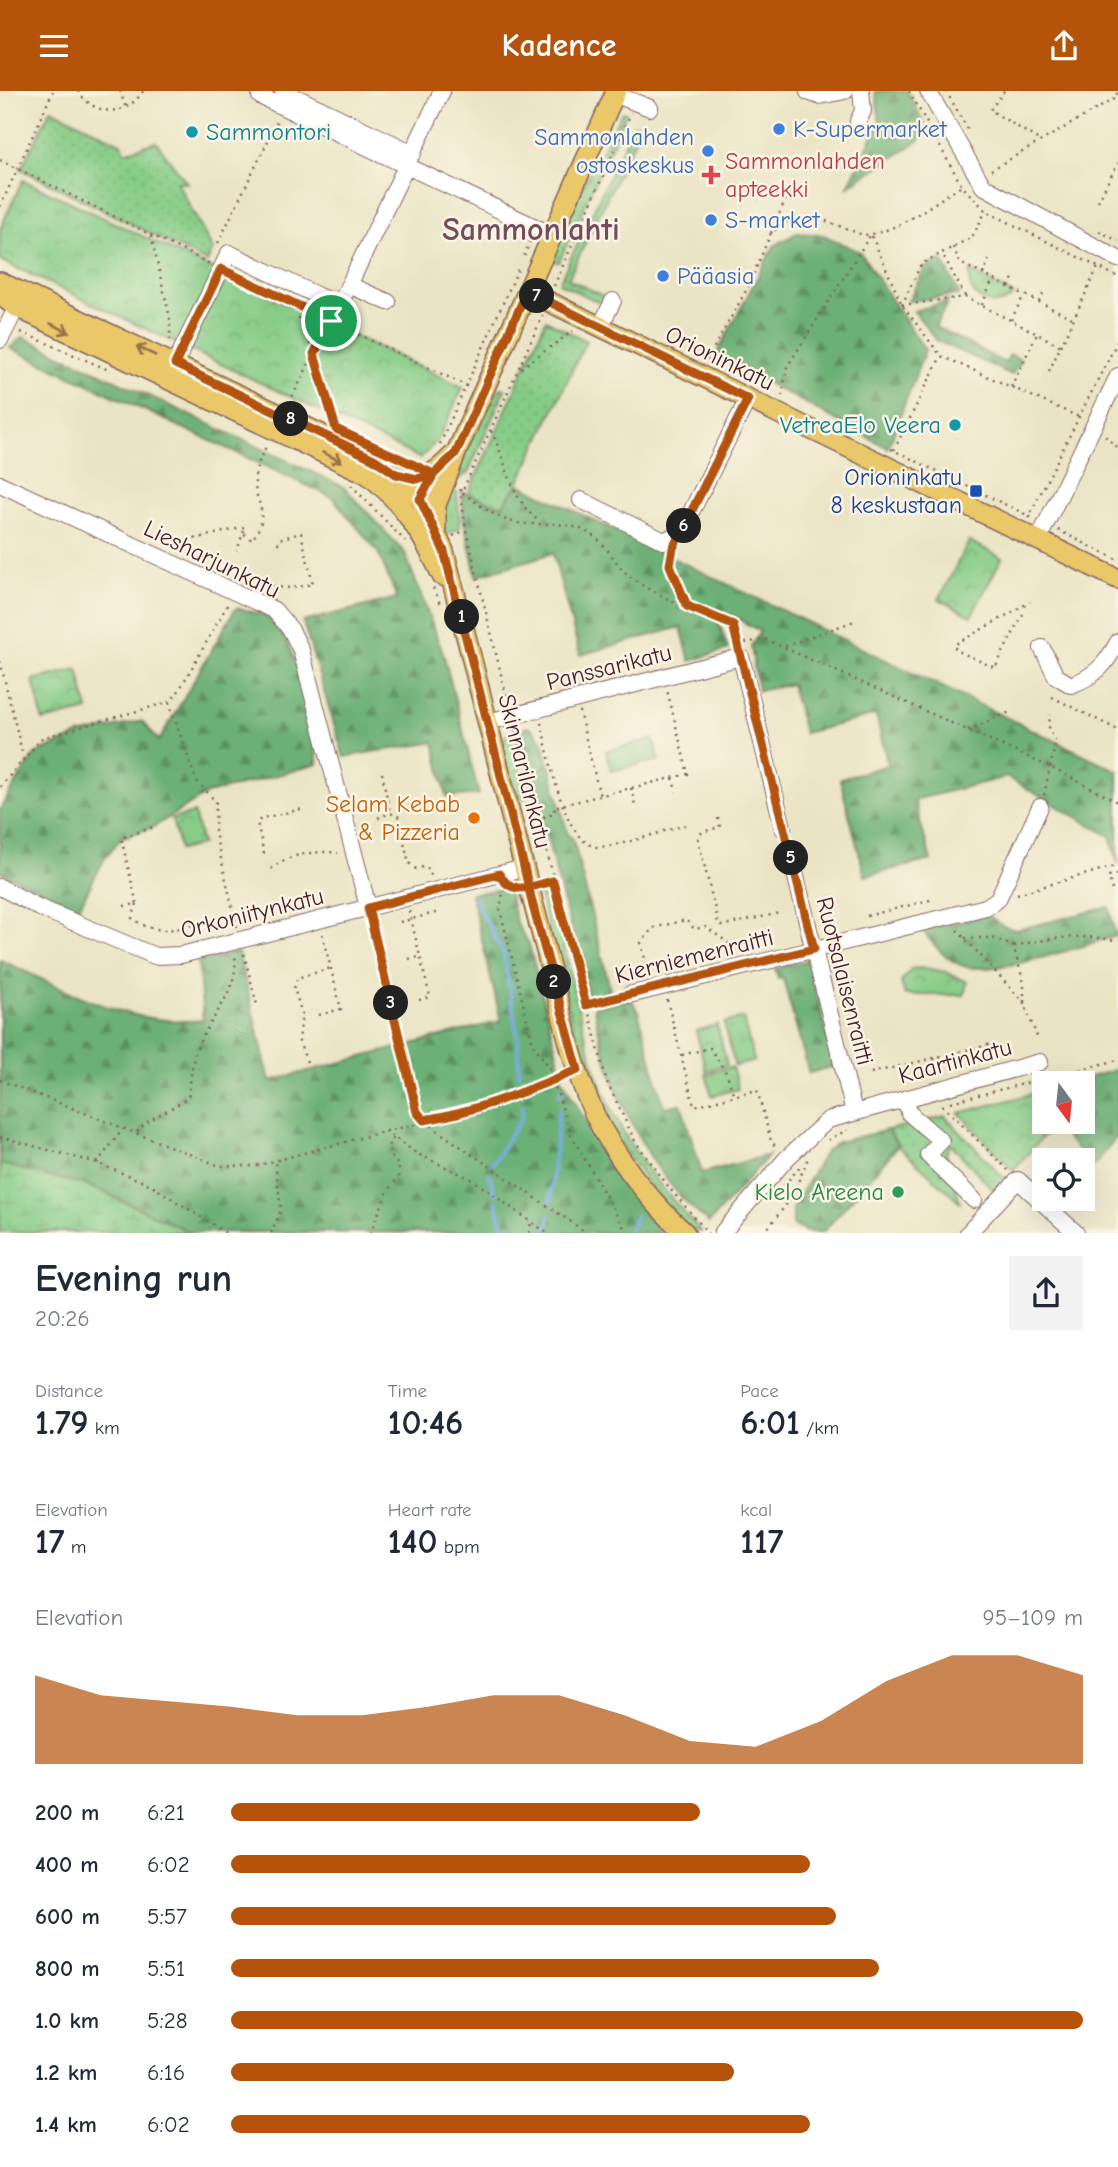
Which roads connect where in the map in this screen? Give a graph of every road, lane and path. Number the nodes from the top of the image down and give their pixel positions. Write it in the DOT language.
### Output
graph roads {
  1 [pos="53,91"];
  2 [pos="78,91"];
  3 [pos="120,91"];
  4 [pos="144,91"];
  5 [pos="283,91"];
  6 [pos="442,91"];
  7 [pos="845,91"];
  8 [pos="861,91"];
  9 [pos="928,91"];
  10 [pos="947,91"];
  11 [pos="1004,91"];
  12 [pos="808,92"];
  13 [pos="1118,92"];
  14 [pos="615,93"];
  15 [pos="265,94"];
  16 [pos="126,108"];
  17 [pos="284,108"];
  18 [pos="650,108"];
  19 [pos="858,121"];
  20 [pos="973,138"];
  21 [pos="1040,140"];
  22 [pos="0,160"];
  23 [pos="410,160"];
  24 [pos="986,161"];
  25 [pos="1118,163"];
  26 [pos="18,169"];
  27 [pos="991,170"];
  28 [pos="996,178"];
  29 [pos="794,180"];
  30 [pos="962,186"];
  31 [pos="1098,201"];
  32 [pos="0,207"];
  33 [pos="986,211"];
  34 [pos="1094,228"];
  35 [pos="771,233"];
  36 [pos="871,234"];
  37 [pos="552,235"];
  38 [pos="151,236"];
  39 [pos="1118,241"];
  40 [pos="953,247"];
  41 [pos="214,251"];
  42 [pos="942,253"];
  43 [pos="1118,259"];
  44 [pos="989,260"];
  45 [pos="214,266"];
  46 [pos="1098,267"];
  47 [pos="202,274"];
  48 [pos="983,274"];
  49 [pos="1013,278"];
  50 [pos="993,279"];
  51 [pos="0,282"];
  52 [pos="349,285"];
  53 [pos="1009,287"];
  54 [pos="1045,290"];
  55 [pos="527,291"];
  56 [pos="0,295"];
  57 [pos="1024,295"];
  58 [pos="965,297"];
  59 [pos="20,300"];
  60 [pos="613,301"];
  61 [pos="388,302"];
  62 [pos="1039,302"];
  63 [pos="295,304"];
  64 [pos="902,305"];
  65 [pos="982,305"];
  66 [pos="339,306"];
  67 [pos="1073,319"];
  68 [pos="1011,320"];
  69 [pos="331,321"];
  70 [pos="600,327"];
  71 [pos="175,329"];
  72 [pos="575,329"];
  73 [pos="21,333"];
  74 [pos="1037,334"];
  75 [pos="0,340"];
  76 [pos="1118,340"];
  77 [pos="1061,346"];
  78 [pos="314,354"];
  79 [pos="941,356"];
  80 [pos="707,360"];
  81 [pos="518,370"];
  82 [pos="172,371"];
  83 [pos="1049,371"];
  84 [pos="112,372"];
  85 [pos="1118,376"];
  86 [pos="467,386"];
  87 [pos="1011,387"];
  88 [pos="782,396"];
  89 [pos="748,399"];
  90 [pos="288,406"];
  91 [pos="1079,417"];
  92 [pos="324,423"];
  93 [pos="491,431"];
  94 [pos="1102,434"];
  95 [pos="1118,448"];
  96 [pos="279,450"];
  97 [pos="894,451"];
  98 [pos="391,481"];
  99 [pos="349,483"];
  100 [pos="0,484"];
  101 [pos="435,492"];
  102 [pos="581,500"];
  103 [pos="542,523"];
  104 [pos="414,525"];
  105 [pos="1056,530"];
  106 [pos="681,531"];
  107 [pos="244,534"];
  108 [pos="1029,536"];
  109 [pos="408,544"];
  110 [pos="276,549"];
  111 [pos="237,551"];
  112 [pos="1118,560"];
  113 [pos="171,563"];
  114 [pos="1118,579"];
  115 [pos="259,586"];
  116 [pos="432,587"];
  117 [pos="232,597"];
  118 [pos="1030,602"];
  119 [pos="687,606"];
  120 [pos="443,610"];
  121 [pos="1023,614"];
  122 [pos="462,618"];
  123 [pos="857,620"];
  124 [pos="1118,642"];
  125 [pos="783,647"];
  126 [pos="1042,648"];
  127 [pos="739,651"];
  128 [pos="0,661"];
  129 [pos="666,688"];
  130 [pos="1052,697"];
  131 [pos="169,702"];
  132 [pos="579,710"];
  133 [pos="1012,711"];
  134 [pos="1050,714"];
  135 [pos="511,716"];
  136 [pos="541,720"];
  137 [pos="488,722"];
  138 [pos="968,730"];
  139 [pos="1118,730"];
  140 [pos="23,757"];
  141 [pos="1052,768"];
  142 [pos="382,773"];
  143 [pos="673,778"];
  144 [pos="0,787"];
  145 [pos="631,788"];
  146 [pos="676,792"];
  147 [pos="600,796"];
  148 [pos="1118,802"];
  149 [pos="564,805"];
  150 [pos="635,805"];
  151 [pos="1041,807"];
  152 [pos="303,809"];
  153 [pos="390,813"];
  154 [pos="378,818"];
  155 [pos="718,818"];
  156 [pos="537,820"];
  157 [pos="685,825"];
  158 [pos="153,827"];
  159 [pos="783,828"];
  160 [pos="264,854"];
  161 [pos="345,854"];
  162 [pos="793,865"];
  163 [pos="1118,865"];
  164 [pos="524,867"];
  165 [pos="271,869"];
  166 [pos="499,874"];
  167 [pos="1118,874"];
  168 [pos="434,881"];
  169 [pos="553,881"];
  170 [pos="0,887"];
  171 [pos="529,887"];
  172 [pos="1112,890"];
  173 [pos="405,898"];
  174 [pos="998,899"];
  175 [pos="930,900"];
  176 [pos="137,904"];
  177 [pos="124,907"];
  178 [pos="368,908"];
  179 [pos="439,912"];
  180 [pos="780,913"];
  181 [pos="867,916"];
  182 [pos="939,918"];
  183 [pos="319,920"];
  184 [pos="411,920"];
  185 [pos="203,922"];
  186 [pos="400,922"];
  187 [pos="965,938"];
  188 [pos="240,940"];
  189 [pos="1118,941"];
  190 [pos="731,945"];
  191 [pos="1013,946"];
  192 [pos="814,949"];
  193 [pos="420,957"];
  194 [pos="409,959"];
  195 [pos="331,968"];
  196 [pos="663,981"];
  197 [pos="629,995"];
  198 [pos="419,1000"];
  199 [pos="1024,1003"];
  200 [pos="257,1005"];
  201 [pos="586,1005"];
  202 [pos="319,1015"];
  203 [pos="1038,1039"];
  204 [pos="682,1055"];
  205 [pos="934,1058"];
  206 [pos="307,1062"];
  207 [pos="1040,1062"];
  208 [pos="998,1065"];
  209 [pos="578,1070"];
  210 [pos="871,1073"];
  211 [pos="0,1080"];
  212 [pos="939,1080"];
  213 [pos="552,1081"];
  214 [pos="734,1096"];
  215 [pos="906,1098"];
  216 [pos="942,1105"];
  217 [pos="854,1112"];
  218 [pos="424,1120"];
  219 [pos="124,1129"];
  220 [pos="386,1131"];
  221 [pos="137,1132"];
  222 [pos="395,1136"];
  223 [pos="0,1137"];
  224 [pos="787,1158"];
  225 [pos="808,1158"];
  226 [pos="275,1161"];
  227 [pos="97,1163"];
  228 [pos="1018,1180"];
  229 [pos="974,1200"];
  230 [pos="531,1223"];
  231 [pos="226,1233"];
  232 [pos="271,1233"];
  233 [pos="370,1233"];
  234 [pos="529,1233"];
  235 [pos="547,1233"];
  236 [pos="587,1233"];
  237 [pos="626,1233"];
  238 [pos="685,1233"];
  239 [pos="708,1233"];
  240 [pos="722,1233"];
  241 [pos="764,1233"];
  242 [pos="968,1233"];
  243 [pos="1076,1233"];
  1 -- 26 [label="path"];
  2 -- 16 [label="path"];
  3 -- 16 [label="path"];
  4 -- 16 [label="path"];
  5 -- 23 [label="street"];
  6 -- 23 [label="street"];
  7 -- 12 [label="street"];
  8 -- 19 [label="street"];
  9 -- 43 [label="street"];
  10 -- 20 [label="path"];
  11 -- 21 [label="path"];
  13 -- 21 [label="path"];
  14 -- 18 [label="street"];
  14 -- 37 [label="main road"];
  15 -- 17 [label="street"];
  17 -- 23 [label="street"];
  17 -- 41 [label="path"];
  21 -- 27 [label="path"];
  22 -- 26 [label="path"];
  23 -- 37 [label="street"];
  23 -- 52 [label="street"];
  24 -- 27 [label="path"];
  25 -- 31 [label="path"];
  26 -- 32 [label="path"];
  26 -- 38 [label="path"];
  27 -- 28 [label="path"];
  29 -- 35 [label="path"];
  30 -- 36 [label="path"];
  33 -- 40 [label="path"];
  34 -- 39 [label="path"];
  35 -- 36 [label="path"];
  35 -- 80 [label="path"];
  36 -- 64 [label="path"];
  36 -- 88 [label="path"];
  37 -- 55 [label="main road"];
  38 -- 45 [label="path"];
  38 -- 71 [label="path"];
  40 -- 42 [label="path"];
  40 -- 48 [label="path"];
  42 -- 58 [label="path"];
  42 -- 64 [label="path"];
  44 -- 48 [label="path"];
  45 -- 47 [label="path"];
  45 -- 63 [label="path"];
  45 -- 66 [label="street"];
  45 -- 82 [label="street"];
  46 -- 67 [label="path"];
  48 -- 50 [label="path"];
  49 -- 53 [label="path"];
  50 -- 53 [label="path"];
  50 -- 65 [label="path"];
  51 -- 59 [label="main road, Skinnarilankatu"];
  52 -- 61 [label="street"];
  52 -- 66 [label="street"];
  53 -- 57 [label="path"];
  54 -- 62 [label="path"];
  55 -- 70 [label="main road, Orioninkatu"];
  55 -- 101 [label="main road"];
  56 -- 59 [label="main road, Skinnarilankatu"];
  57 -- 62 [label="path"];
  57 -- 68 [label="path"];
  58 -- 64 [label="path"];
  58 -- 65 [label="path"];
  59 -- 75 [label="street"];
  59 -- 82 [label="main road, Skinnarilankatu"];
  60 -- 70 [label="street"];
  62 -- 67 [label="path"];
  63 -- 69 [label="path"];
  63 -- 78 [label="path"];
  64 -- 79 [label="path"];
  65 -- 68 [label="path"];
  66 -- 69 [label="path"];
  67 -- 77 [label="path"];
  68 -- 74 [label="path"];
  69 -- 78 [label="path"];
  69 -- 86 [label="path"];
  70 -- 89 [label="main road, Orioninkatu"];
  72 -- 81 [label="path"];
  73 -- 84 [label="path"];
  74 -- 77 [label="path"];
  74 -- 87 [label="path"];
  76 -- 91 [label="path"];
  77 -- 83 [label="path"];
  78 -- 90 [label="path"];
  78 -- 92 [label="path"];
  79 -- 87 [label="path"];
  79 -- 97 [label="path"];
  82 -- 98 [label="main road, Skinnarilankatu"];
  85 -- 108 [label="street"];
  87 -- 91 [label="path"];
  89 -- 106 [label="street"];
  89 -- 108 [label="main road, Orioninkatu"];
  91 -- 108 [label="path"];
  93 -- 103 [label="path"];
  94 -- 95 [label="path"];
  96 -- 107 [label="path"];
  98 -- 101 [label="main road, Skinnarilankatu"];
  98 -- 101 [label="main road"];
  98 -- 104 [label="main road, Skinnarilankatu"];
  99 -- 109 [label="path"];
  100 -- 113 [label="street, Liesharjunkatu"];
  101 -- 103 [label="path"];
  101 -- 104 [label="main road"];
  101 -- 122 [label="main road, Skinnarilankatu"];
  101 -- 135 [label="path"];
  102 -- 106 [label="street"];
  103 -- 119 [label="path"];
  104 -- 122 [label="main road, Skinnarilankatu"];
  105 -- 112 [label="path"];
  106 -- 119 [label="path"];
  107 -- 111 [label="path"];
  107 -- 113 [label="path"];
  108 -- 114 [label="main road, Orioninkatu"];
  110 -- 115 [label="path"];
  113 -- 178 [label="street, Liesharjunkatu"];
  116 -- 120 [label="path"];
  117 -- 131 [label="path"];
  118 -- 121 [label="path"];
  119 -- 127 [label="path"];
  122 -- 137 [label="main road, Skinnarilankatu"];
  123 -- 125 [label="path"];
  124 -- 126 [label="street"];
  125 -- 127 [label="path"];
  125 -- 138 [label="path"];
  127 -- 135 [label="street, Panssarikatu"];
  127 -- 159 [label="street"];
  128 -- 140 [label="path"];
  129 -- 143 [label="path"];
  130 -- 139 [label="path"];
  131 -- 140 [label="path"];
  131 -- 188 [label="path"];
  132 -- 147 [label="path"];
  133 -- 138 [label="path"];
  134 -- 141 [label="path"];
  135 -- 137 [label="street, Panssarikatu"];
  135 -- 156 [label="path"];
  136 -- 149 [label="path"];
  137 -- 164 [label="main road, Skinnarilankatu"];
  138 -- 141 [label="path"];
  140 -- 144 [label="path"];
  141 -- 148 [label="path"];
  141 -- 151 [label="path"];
  142 -- 153 [label="path"];
  143 -- 145 [label="path"];
  143 -- 146 [label="path"];
  145 -- 147 [label="path"];
  145 -- 150 [label="path"];
  147 -- 149 [label="path"];
  149 -- 156 [label="path"];
  149 -- 157 [label="path"];
  151 -- 174 [label="street"];
  152 -- 160 [label="path"];
  153 -- 154 [label="path"];
  153 -- 168 [label="path"];
  155 -- 180 [label="path"];
  156 -- 169 [label="path"];
  158 -- 176 [label="path"];
  161 -- 165 [label="path"];
  162 -- 192 [label="street, Ruotsalaisenraitti"];
  163 -- 174 [label="path"];
  164 -- 166 [label="street, Orkoniitynkatu"];
  164 -- 171 [label="main road, Skinnarilankatu"];
  166 -- 173 [label="street, Orkoniitynkatu"];
  166 -- 213 [label="path"];
  167 -- 172 [label="path"];
  169 -- 171 [label="path"];
  169 -- 201 [label="path"];
  170 -- 188 [label="street, Orkoniitynkatu"];
  171 -- 209 [label="main road, Skinnarilankatu"];
  173 -- 178 [label="street, Orkoniitynkatu"];
  173 -- 184 [label="path"];
  174 -- 182 [label="street, Kierniemenraitti"];
  175 -- 181 [label="path"];
  176 -- 177 [label="path"];
  176 -- 185 [label="path"];
  178 -- 183 [label="street, Orkoniitynkatu"];
  178 -- 218 [label="path"];
  179 -- 184 [label="path"];
  182 -- 187 [label="path"];
  182 -- 192 [label="street, Kierniemenraitti"];
  183 -- 188 [label="street, Orkoniitynkatu"];
  183 -- 195 [label="path"];
  184 -- 186 [label="path"];
  184 -- 193 [label="path"];
  187 -- 191 [label="path"];
  187 -- 199 [label="path"];
  189 -- 191 [label="path"];
  190 -- 196 [label="path"];
  191 -- 199 [label="path"];
  192 -- 196 [label="street, Kierniemenraitti"];
  192 -- 217 [label="street, Ruotsalaisenraitti"];
  193 -- 194 [label="path"];
  193 -- 198 [label="path"];
  195 -- 202 [label="path"];
  195 -- 206 [label="path"];
  196 -- 197 [label="street, Kierniemenraitti"];
  196 -- 204 [label="path"];
  197 -- 201 [label="path, Kierniemenraitti"];
  199 -- 203 [label="path"];
  200 -- 221 [label="path"];
  201 -- 239 [label="path"];
  204 -- 214 [label="path"];
  204 -- 214 [label="path"];
  205 -- 208 [label="path"];
  205 -- 210 [label="path"];
  205 -- 212 [label="path"];
  207 -- 215 [label="street, Kaartinkatu"];
  209 -- 213 [label="path"];
  209 -- 238 [label="main road, Skinnarilankatu"];
  211 -- 219 [label="path"];
  213 -- 218 [label="path"];
  213 -- 237 [label="path"];
  214 -- 224 [label="path"];
  215 -- 217 [label="street, Kaartinkatu"];
  215 -- 229 [label="street"];
  216 -- 228 [label="path"];
  217 -- 224 [label="street, Kaartinkatu"];
  218 -- 220 [label="path"];
  218 -- 236 [label="path"];
  219 -- 221 [label="path"];
  219 -- 227 [label="path"];
  220 -- 222 [label="path"];
  220 -- 226 [label="path"];
  221 -- 226 [label="path"];
  222 -- 230 [label="path"];
  222 -- 233 [label="path"];
  223 -- 227 [label="path"];
  224 -- 240 [label="street, Kaartinkatu"];
  225 -- 241 [label="path"];
  226 -- 232 [label="path"];
  227 -- 231 [label="path"];
  228 -- 242 [label="street"];
  228 -- 243 [label="street"];
  230 -- 234 [label="path"];
  230 -- 235 [label="path"];
}
